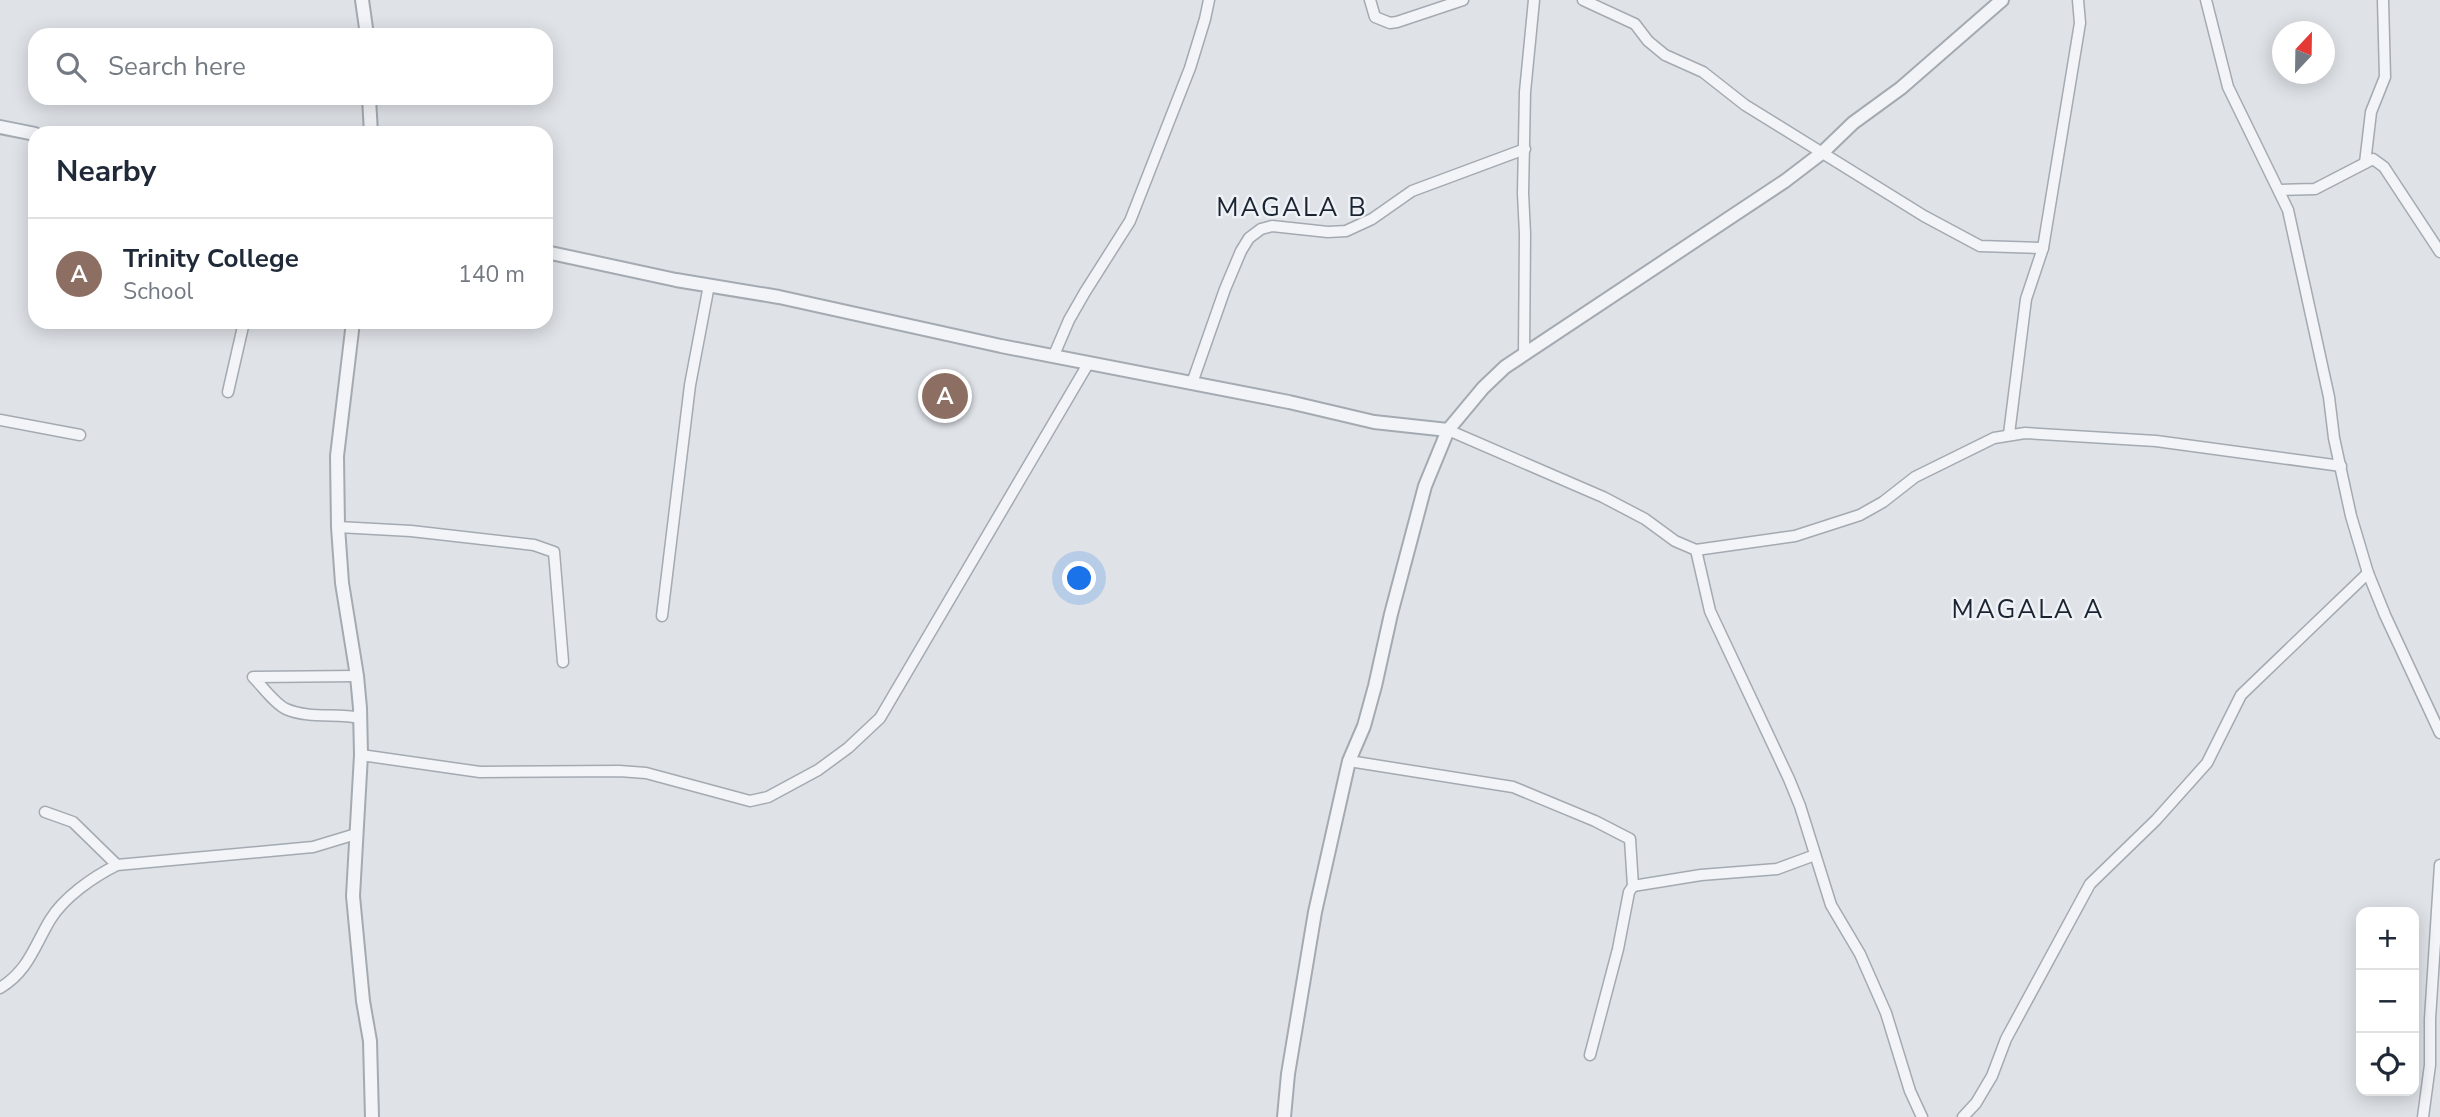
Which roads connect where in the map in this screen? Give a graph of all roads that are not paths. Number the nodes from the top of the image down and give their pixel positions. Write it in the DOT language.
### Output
graph roads {
  1 [pos="362,0"];
  2 [pos="1209,0"];
  3 [pos="1370,0"];
  4 [pos="1463,0"];
  5 [pos="1534,0"];
  6 [pos="1583,0"];
  7 [pos="2002,0"];
  8 [pos="2078,0"];
  9 [pos="2206,0"];
  10 [pos="2383,0"];
  11 [pos="366,28"];
  12 [pos="369,105"];
  13 [pos="371,126"];
  14 [pos="0,127"];
  15 [pos="28,133"];
  16 [pos="1525,149"];
  17 [pos="1822,152"];
  18 [pos="2365,163"];
  19 [pos="2280,190"];
  20 [pos="2043,248"];
  21 [pos="2440,252"];
  22 [pos="553,253"];
  23 [pos="709,285"];
  24 [pos="242,329"];
  25 [pos="352,329"];
  26 [pos="1054,355"];
  27 [pos="1524,355"];
  28 [pos="1088,364"];
  29 [pos="1192,383"];
  30 [pos="228,392"];
  31 [pos="0,420"];
  32 [pos="1448,430"];
  33 [pos="2009,434"];
  34 [pos="80,435"];
  35 [pos="2341,466"];
  36 [pos="338,527"];
  37 [pos="1696,550"];
  38 [pos="2368,573"];
  39 [pos="662,617"];
  40 [pos="563,662"];
  41 [pos="357,676"];
  42 [pos="360,718"];
  43 [pos="2440,733"];
  44 [pos="361,755"];
  45 [pos="1349,761"];
  46 [pos="45,812"];
  47 [pos="356,834"];
  48 [pos="1815,855"];
  49 [pos="2440,865"];
  50 [pos="117,866"];
  51 [pos="1633,886"];
  52 [pos="0,988"];
  53 [pos="1590,1055"];
  54 [pos="372,1117"];
  55 [pos="1284,1117"];
  56 [pos="1922,1117"];
  57 [pos="1962,1117"];
  58 [pos="2423,1117"];
  1 -- 11 [label="street"];
  2 -- 26 [label="street"];
  3 -- 4 [label="street"];
  5 -- 16 [label="street"];
  6 -- 17 [label="street"];
  7 -- 17 [label="street"];
  8 -- 20 [label="street"];
  9 -- 19 [label="street"];
  10 -- 18 [label="street"];
  12 -- 13 [label="street"];
  14 -- 15 [label="street"];
  16 -- 27 [label="street"];
  16 -- 29 [label="street"];
  17 -- 20 [label="street"];
  17 -- 27 [label="street"];
  18 -- 19 [label="street"];
  18 -- 21 [label="street"];
  19 -- 35 [label="street"];
  20 -- 33 [label="street"];
  22 -- 23 [label="street"];
  23 -- 26 [label="street"];
  23 -- 39 [label="street"];
  24 -- 30 [label="street"];
  25 -- 36 [label="street"];
  26 -- 28 [label="street"];
  27 -- 32 [label="street"];
  28 -- 29 [label="street"];
  28 -- 44 [label="street"];
  29 -- 32 [label="street"];
  31 -- 34 [label="street"];
  32 -- 37 [label="street"];
  32 -- 45 [label="street"];
  33 -- 35 [label="street"];
  33 -- 37 [label="street"];
  35 -- 38 [label="street"];
  36 -- 40 [label="street"];
  36 -- 41 [label="street"];
  37 -- 48 [label="street"];
  38 -- 43 [label="street"];
  38 -- 57 [label="street"];
  41 -- 42 [label="street"];
  41 -- 42 [label="street"];
  42 -- 44 [label="street"];
  44 -- 47 [label="street"];
  45 -- 51 [label="street"];
  45 -- 55 [label="street"];
  46 -- 50 [label="street"];
  47 -- 50 [label="street"];
  47 -- 54 [label="street"];
  48 -- 51 [label="street"];
  48 -- 56 [label="street"];
  49 -- 58 [label="street"];
  50 -- 52 [label="street"];
  51 -- 53 [label="street"];
}
